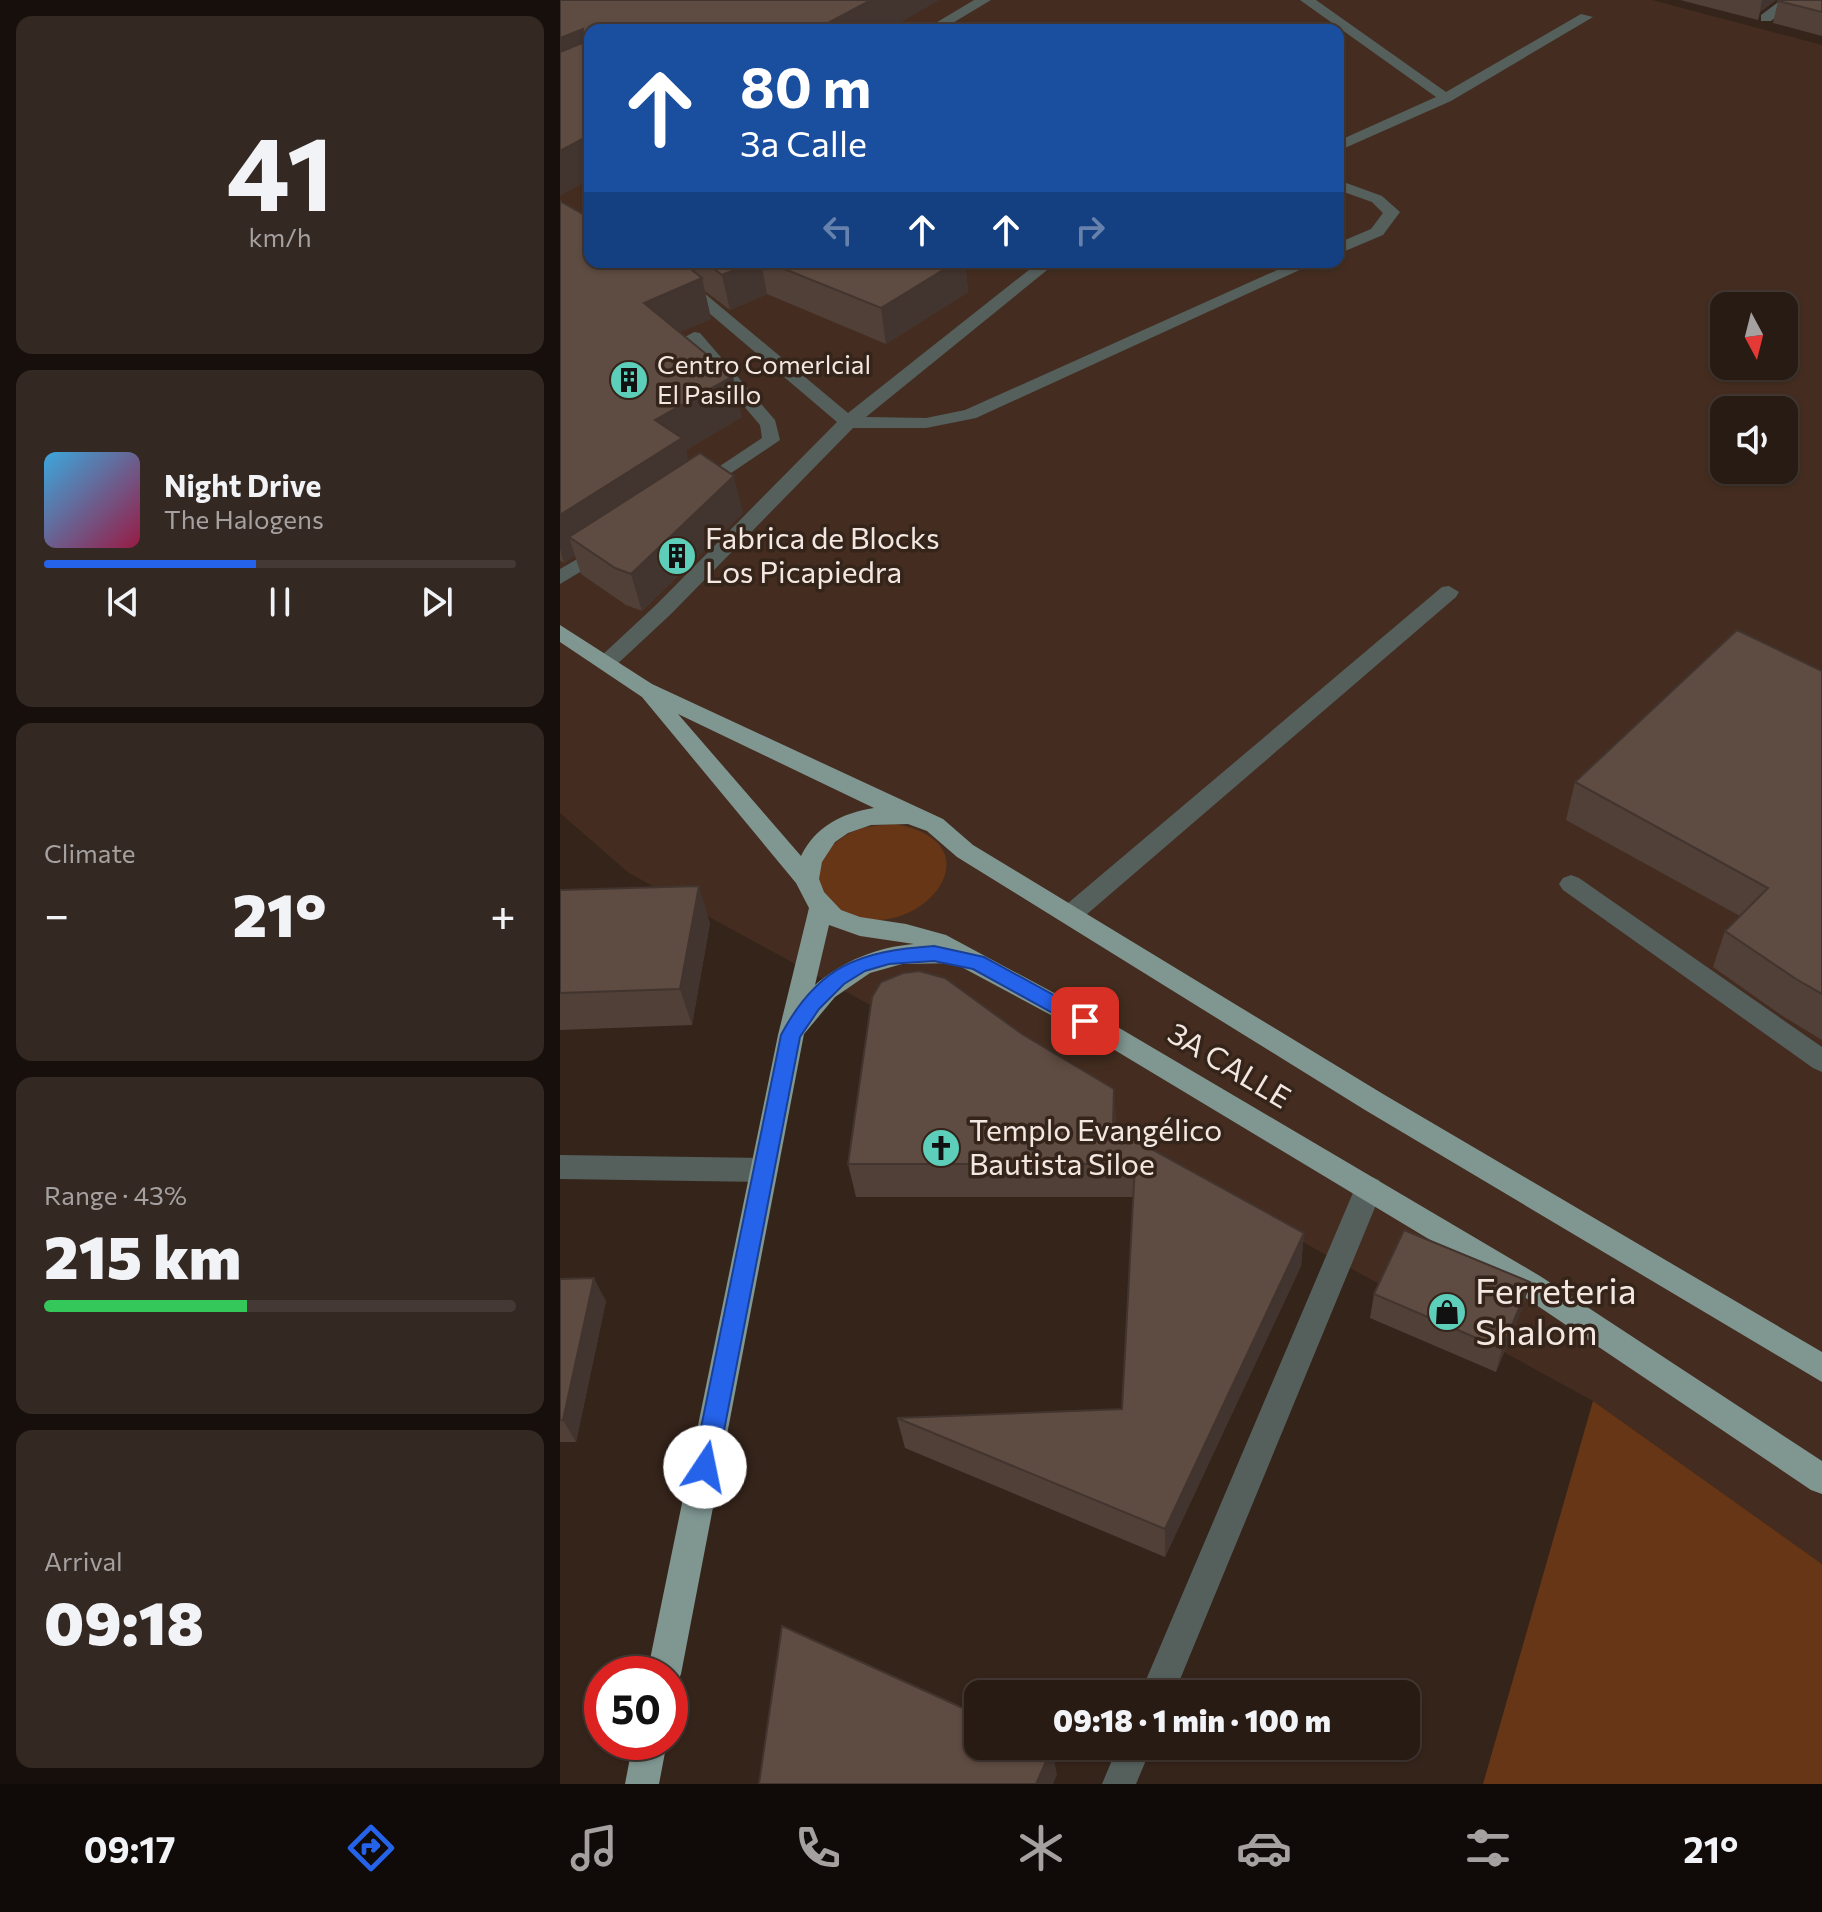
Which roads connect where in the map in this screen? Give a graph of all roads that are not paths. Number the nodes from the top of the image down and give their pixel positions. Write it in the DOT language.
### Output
graph roads {
  1 [pos="984,0"];
  2 [pos="1307,0"];
  3 [pos="1789,0"];
  4 [pos="1586,17"];
  5 [pos="1766,18"];
  6 [pos="942,24"];
  7 [pos="1341,24"];
  8 [pos="1344,26"];
  9 [pos="1446,98"];
  10 [pos="1344,144"];
  11 [pos="1344,187"];
  12 [pos="1344,246"];
  13 [pos="664,268"];
  14 [pos="1041,268"];
  15 [pos="1296,268"];
  16 [pos="694,337"];
  17 [pos="848,422"];
  18 [pos="678,502"];
  19 [pos="627,534"];
  20 [pos="560,578"];
  21 [pos="1449,592"];
  22 [pos="560,632"];
  23 [pos="606,663"];
  24 [pos="644,689"];
  25 [pos="915,818"];
  26 [pos="807,879"];
  27 [pos="1571,884"];
  28 [pos="821,907"];
  29 [pos="1070,915"];
  30 [pos="978,962"];
  31 [pos="791,1035"];
  32 [pos="1822,1061"];
  33 [pos="560,1167"];
  34 [pos="764,1170"];
  35 [pos="1369,1188"];
  36 [pos="1822,1368"];
  37 [pos="1822,1479"];
  38 [pos="668,1656"];
  39 [pos="1163,1680"];
  40 [pos="647,1760"];
  41 [pos="1129,1760"];
  42 [pos="642,1784"];
  43 [pos="1119,1784"];
  1 -- 6 [label="street"];
  2 -- 7 [label="street"];
  3 -- 5 [label="street"];
  4 -- 9 [label="street"];
  8 -- 9 [label="street"];
  9 -- 10 [label="street"];
  11 -- 12 [label="street"];
  13 -- 17 [label="street"];
  14 -- 17 [label="street"];
  15 -- 17 [label="street"];
  16 -- 18 [label="street"];
  17 -- 23 [label="street"];
  19 -- 20 [label="street"];
  21 -- 29 [label="street"];
  22 -- 23 [label="main road, 3A CALLE"];
  23 -- 24 [label="main road, 3A CALLE"];
  24 -- 25 [label="main road, 3A CALLE"];
  24 -- 26 [label="main road, 3A CALLE"];
  25 -- 26 [label="main road"];
  25 -- 29 [label="main road, 3A CALLE"];
  26 -- 28 [label="main road, 3A CALLE"];
  27 -- 32 [label="street"];
  28 -- 30 [label="main road, 3A CALLE"];
  28 -- 31 [label="main road"];
  29 -- 36 [label="main road, 3A CALLE"];
  30 -- 31 [label="main road"];
  30 -- 35 [label="main road, 3A CALLE"];
  31 -- 34 [label="main road"];
  33 -- 34 [label="street"];
  34 -- 38 [label="main road"];
  35 -- 37 [label="main road, 3A CALLE"];
  35 -- 39 [label="street"];
  40 -- 42 [label="main road"];
  41 -- 43 [label="street"];
}
